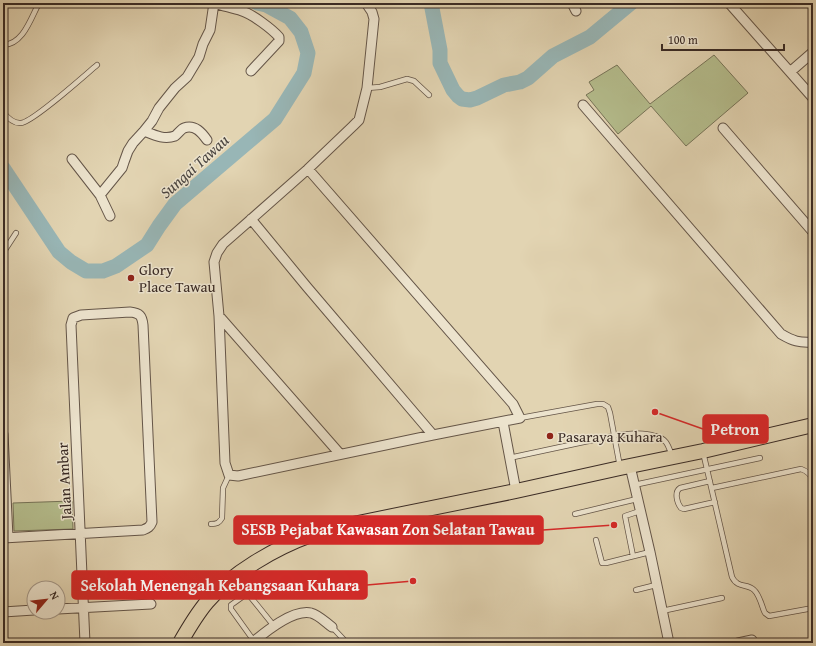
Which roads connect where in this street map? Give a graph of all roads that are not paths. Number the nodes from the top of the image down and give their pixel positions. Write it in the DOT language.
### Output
graph roads {
  1 [pos="39,3"];
  2 [pos="214,3"];
  3 [pos="366,3"];
  4 [pos="729,3"];
  5 [pos="3,46"];
  6 [pos="813,52"];
  7 [pos="97,65"];
  8 [pos="251,71"];
  9 [pos="790,72"];
  10 [pos="367,88"];
  11 [pos="429,95"];
  12 [pos="813,98"];
  13 [pos="582,105"];
  14 [pos="3,112"];
  15 [pos="723,128"];
  16 [pos="144,131"];
  17 [pos="208,140"];
  18 [pos="72,160"];
  19 [pos="308,169"];
  20 [pos="100,195"];
  21 [pos="110,216"];
  22 [pos="251,219"];
  23 [pos="813,232"];
  24 [pos="16,233"];
  25 [pos="3,253"];
  26 [pos="219,316"];
  27 [pos="813,342"];
  28 [pos="520,418"];
  29 [pos="503,422"];
  30 [pos="809,427"];
  31 [pos="3,434"];
  32 [pos="432,435"];
  33 [pos="614,436"];
  34 [pos="703,451"];
  35 [pos="340,454"];
  36 [pos="672,457"];
  37 [pos="509,458"];
  38 [pos="760,458"];
  39 [pos="4,466"];
  40 [pos="625,467"];
  41 [pos="707,469"];
  42 [pos="228,475"];
  43 [pos="710,481"];
  44 [pos="813,481"];
  45 [pos="634,485"];
  46 [pos="712,488"];
  47 [pos="516,491"];
  48 [pos="637,499"];
  49 [pos="715,502"];
  50 [pos="640,511"];
  51 [pos="575,514"];
  52 [pos="211,524"];
  53 [pos="81,534"];
  54 [pos="5,538"];
  55 [pos="596,540"];
  56 [pos="650,552"];
  57 [pos="633,556"];
  58 [pos="656,585"];
  59 [pos="636,590"];
  60 [pos="722,598"];
  61 [pos="152,604"];
  62 [pos="84,608"];
  63 [pos="813,608"];
  64 [pos="66,609"];
  65 [pos="26,611"];
  66 [pos="662,611"];
  67 [pos="3,612"];
  68 [pos="274,626"];
  69 [pos="332,628"];
  70 [pos="752,640"];
  71 [pos="253,642"];
  72 [pos="85,643"];
  73 [pos="180,643"];
  74 [pos="347,643"];
  75 [pos="668,643"];
  76 [pos="738,643"];
  1 -- 5 [label="lane"];
  2 -- 8 [label="street"];
  2 -- 16 [label="street"];
  3 -- 10 [label="street"];
  4 -- 9 [label="street"];
  6 -- 9 [label="street"];
  7 -- 14 [label="lane"];
  9 -- 12 [label="street"];
  10 -- 11 [label="lane"];
  10 -- 19 [label="street"];
  13 -- 27 [label="street"];
  15 -- 23 [label="street"];
  16 -- 17 [label="street"];
  16 -- 20 [label="street"];
  18 -- 20 [label="street"];
  19 -- 22 [label="street"];
  19 -- 28 [label="street"];
  20 -- 21 [label="street"];
  22 -- 26 [label="street"];
  22 -- 32 [label="street"];
  24 -- 25 [label="lane"];
  26 -- 35 [label="street"];
  26 -- 42 [label="street"];
  28 -- 29 [label="street"];
  28 -- 33 [label="lane"];
  29 -- 32 [label="street"];
  29 -- 37 [label="street"];
  30 -- 34 [label="main road"];
  31 -- 39 [label="street"];
  32 -- 35 [label="street"];
  33 -- 36 [label="lane"];
  33 -- 37 [label="lane"];
  33 -- 40 [label="lane"];
  34 -- 36 [label="main road"];
  34 -- 41 [label="lane"];
  35 -- 42 [label="street"];
  36 -- 40 [label="main road"];
  37 -- 47 [label="street"];
  38 -- 41 [label="lane"];
  39 -- 54 [label="street"];
  40 -- 45 [label="street"];
  40 -- 47 [label="main road"];
  41 -- 43 [label="lane"];
  41 -- 45 [label="lane"];
  42 -- 52 [label="lane"];
  43 -- 46 [label="lane"];
  43 -- 49 [label="lane"];
  44 -- 46 [label="lane"];
  45 -- 48 [label="street"];
  46 -- 49 [label="lane"];
  47 -- 73 [label="main road"];
  48 -- 50 [label="street"];
  48 -- 51 [label="lane"];
  49 -- 63 [label="lane"];
  50 -- 56 [label="street"];
  50 -- 57 [label="lane"];
  53 -- 53 [label="street, Jalan Ambar"];
  53 -- 54 [label="street"];
  53 -- 62 [label="street, Jalan Ambar"];
  55 -- 57 [label="lane"];
  56 -- 57 [label="lane"];
  56 -- 58 [label="street"];
  58 -- 59 [label="lane"];
  58 -- 66 [label="street"];
  60 -- 66 [label="lane"];
  61 -- 62 [label="street"];
  62 -- 64 [label="street"];
  62 -- 72 [label="street, Jalan Ambar"];
  65 -- 67 [label="street"];
  66 -- 75 [label="street"];
  68 -- 69 [label="street"];
  68 -- 71 [label="street"];
  68 -- 71 [label="lane"];
  69 -- 74 [label="lane"];
  70 -- 76 [label="street"];
}
